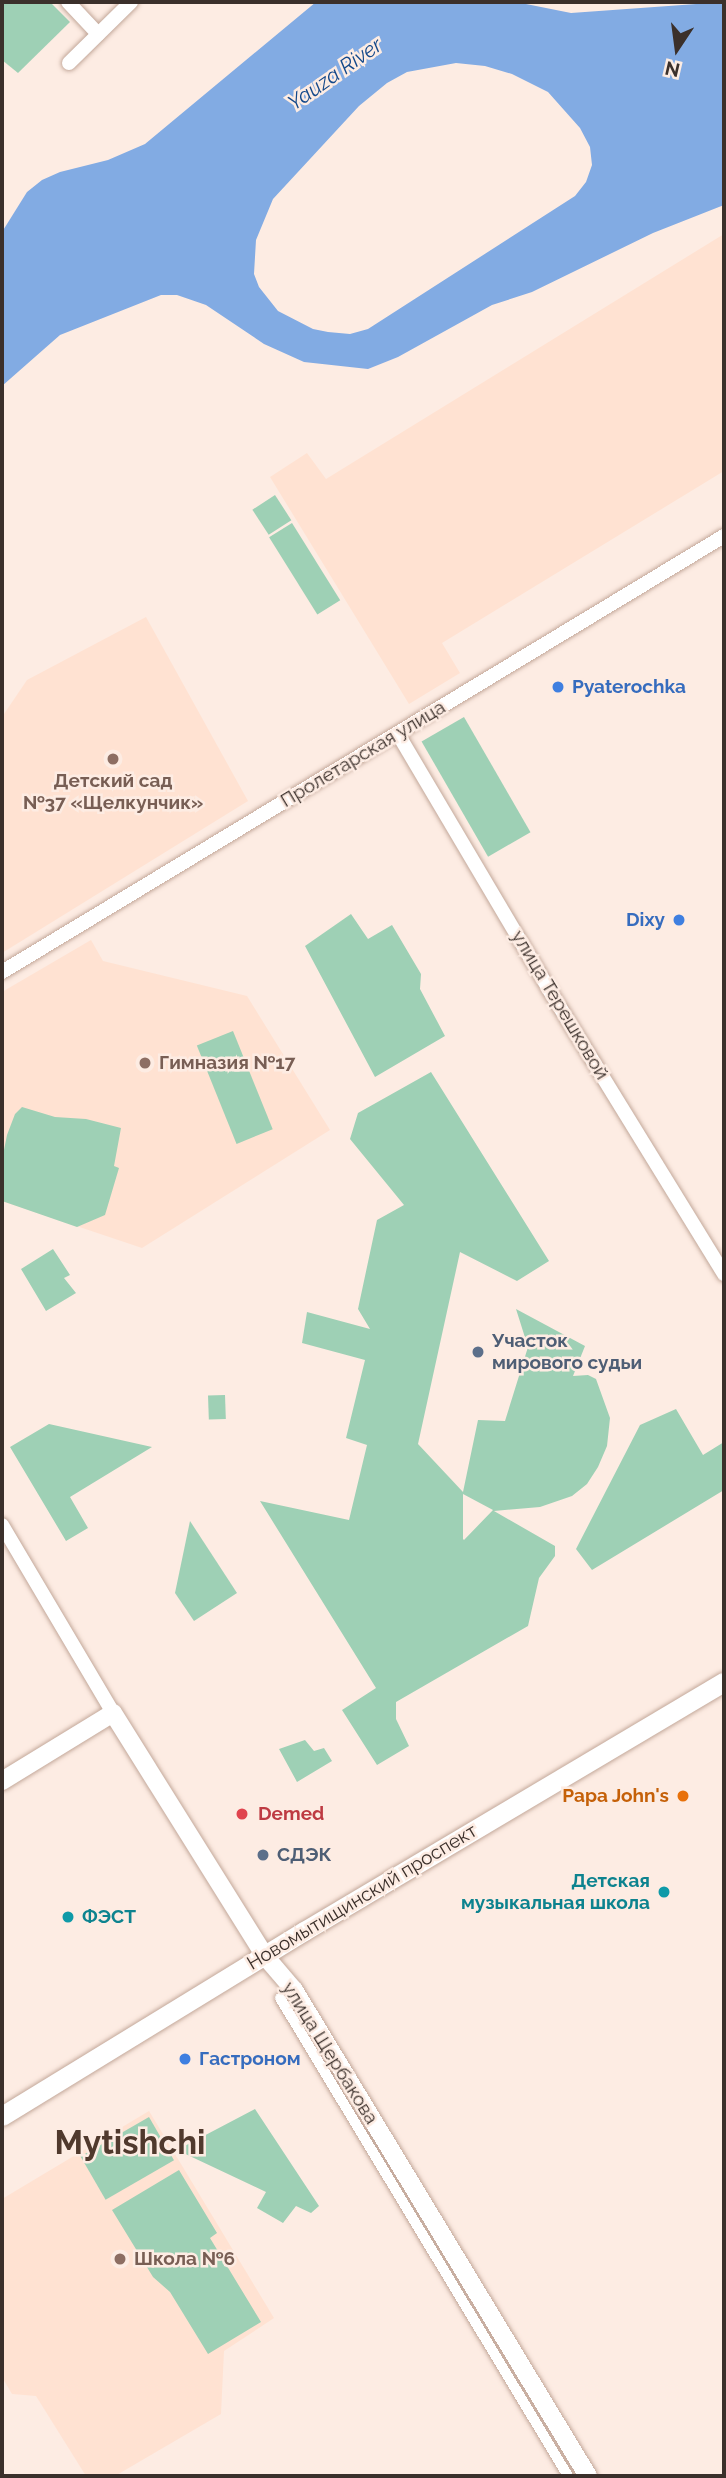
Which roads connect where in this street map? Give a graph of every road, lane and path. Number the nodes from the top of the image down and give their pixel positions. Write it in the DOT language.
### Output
graph roads {
  1 [pos="68,2"];
  2 [pos="131,2"];
  3 [pos="98,34"];
  4 [pos="69,63"];
  5 [pos="724,536"];
  6 [pos="398,734"];
  7 [pos="2,972"];
  8 [pos="724,1274"];
  9 [pos="2,1525"];
  10 [pos="724,1682"];
  11 [pos="113,1713"];
  12 [pos="2,1781"];
  13 [pos="264,1955"];
  14 [pos="280,1998"];
  15 [pos="2,2116"];
  16 [pos="568,2476"];
  17 [pos="588,2476"];
  1 -- 3 [label="street"];
  2 -- 3 [label="street"];
  3 -- 4 [label="street"];
  5 -- 6 [label="street, Пролетарская улица"];
  6 -- 7 [label="street, Пролетарская улица"];
  6 -- 8 [label="street, улица Терешковой"];
  9 -- 11 [label="street, улица Щербакова"];
  10 -- 13 [label="main road, Новомытищинский проспект"];
  11 -- 12 [label="street"];
  11 -- 13 [label="street, улица Щербакова"];
  13 -- 15 [label="main road, Новомытищинский проспект"];
  13 -- 17 [label="street, улица Щербакова"];
  14 -- 16 [label="street, улица Щербакова"];
}
